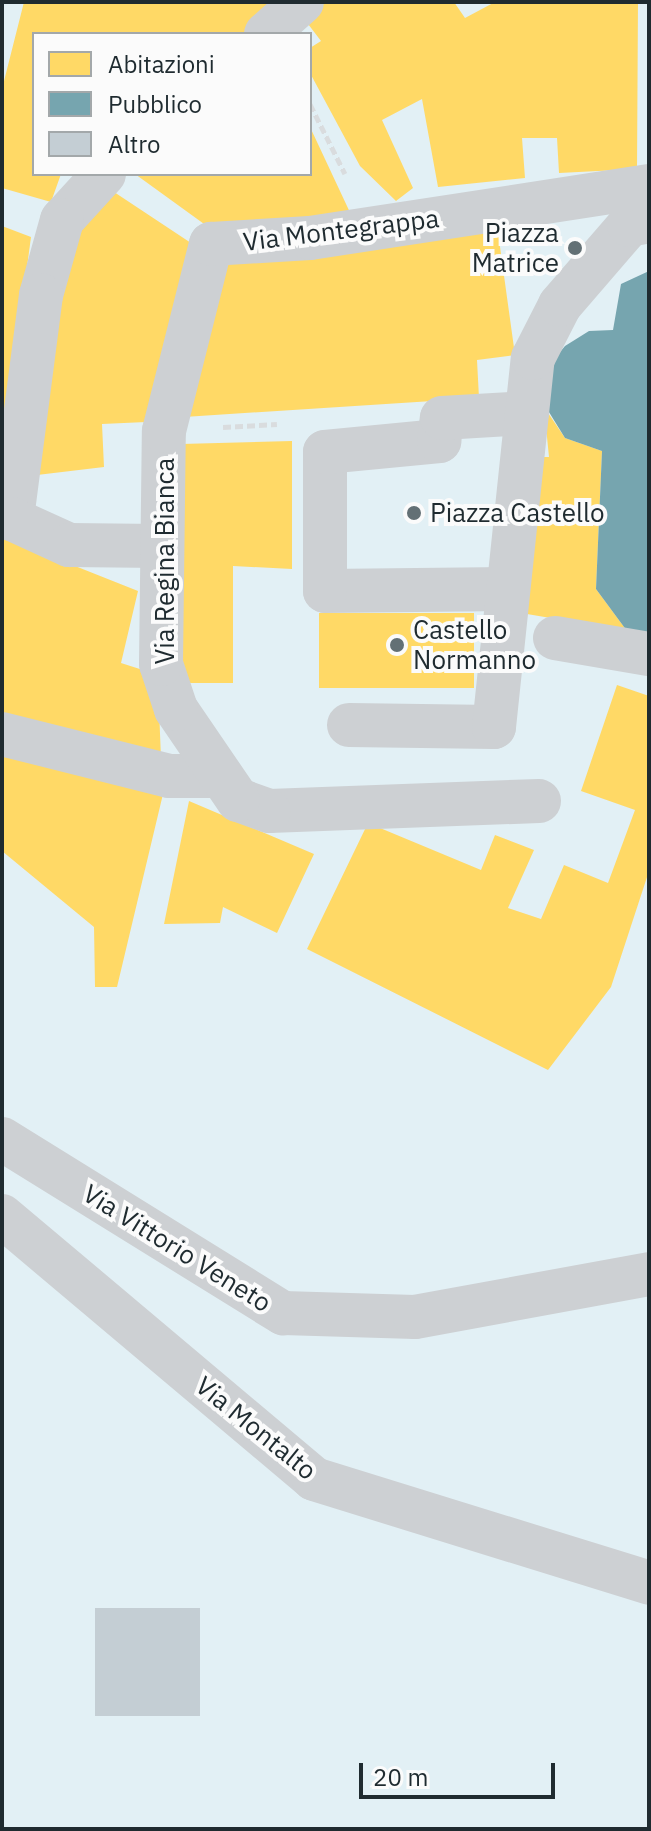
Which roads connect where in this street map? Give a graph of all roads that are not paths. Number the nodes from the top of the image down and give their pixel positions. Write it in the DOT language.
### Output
graph roads {
  1 [pos="302,2"];
  2 [pos="268,32"];
  3 [pos="102,176"];
  4 [pos="649,186"];
  5 [pos="649,221"];
  6 [pos="211,244"];
  7 [pos="527,413"];
  8 [pos="13,480"];
  9 [pos="160,546"];
  10 [pos="507,589"];
  11 [pos="555,638"];
  12 [pos="649,654"];
  13 [pos="349,725"];
  14 [pos="2,734"];
  15 [pos="221,776"];
  16 [pos="539,801"];
  17 [pos="2,1139"];
  18 [pos="2,1216"];
  19 [pos="649,1274"];
  20 [pos="649,1583"];
  1 -- 2 [label="street"];
  3 -- 8 [label="street"];
  4 -- 6 [label="street, Via Montegrappa"];
  5 -- 7 [label="street"];
  6 -- 9 [label="street, Via Regina Bianca"];
  7 -- 10 [label="street"];
  7 -- 10 [label="street"];
  8 -- 9 [label="street"];
  9 -- 15 [label="street, Via Regina Bianca"];
  10 -- 13 [label="street"];
  11 -- 12 [label="street"];
  14 -- 15 [label="street"];
  15 -- 16 [label="street, Via Regina Bianca"];
  17 -- 19 [label="street, Via Vittorio Veneto"];
  18 -- 20 [label="street, Via Montalto"];
}
